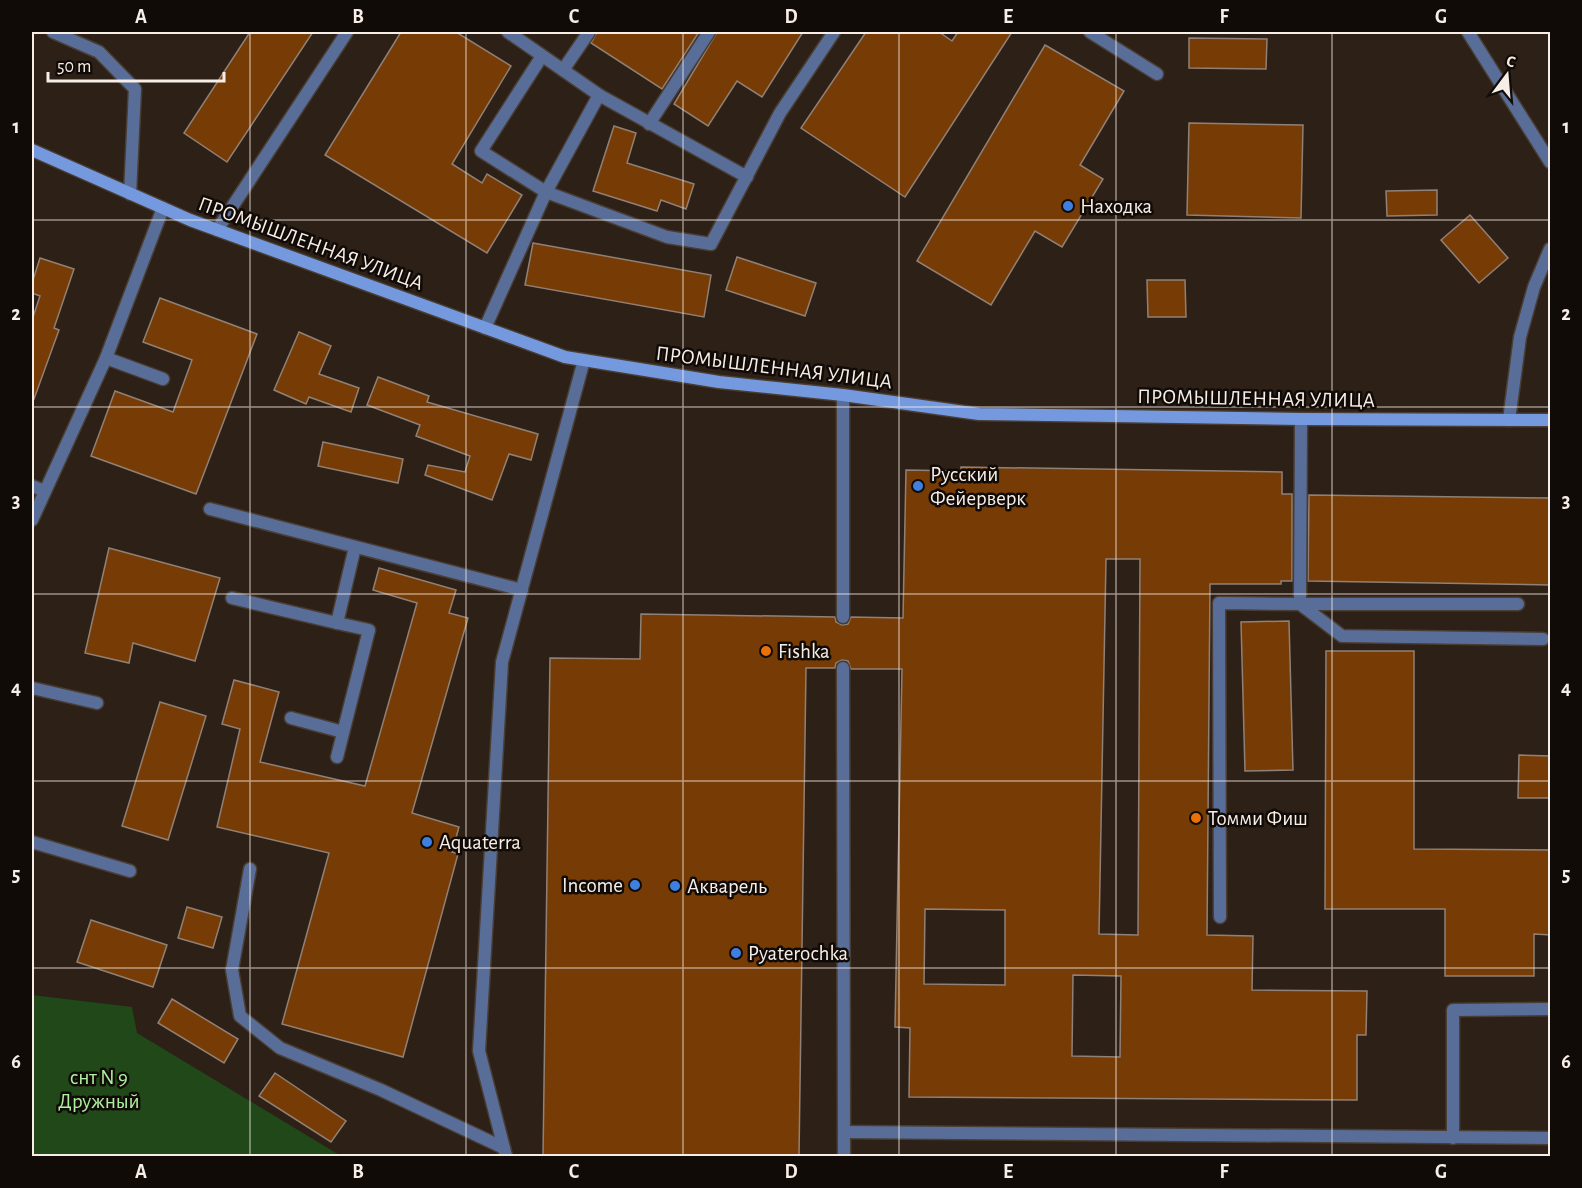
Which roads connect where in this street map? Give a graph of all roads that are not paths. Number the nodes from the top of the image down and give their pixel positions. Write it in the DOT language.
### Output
graph roads {
  1 [pos="53,32"];
  2 [pos="347,32"];
  3 [pos="508,32"];
  4 [pos="589,32"];
  5 [pos="709,32"];
  6 [pos="834,32"];
  7 [pos="1089,32"];
  8 [pos="1468,32"];
  9 [pos="542,56"];
  10 [pos="563,70"];
  11 [pos="1157,74"];
  12 [pos="599,95"];
  13 [pos="649,124"];
  14 [pos="32,150"];
  15 [pos="1551,162"];
  16 [pos="747,177"];
  17 [pos="546,192"];
  18 [pos="130,194"];
  19 [pos="163,208"];
  20 [pos="217,230"];
  21 [pos="1551,249"];
  22 [pos="485,328"];
  23 [pos="106,358"];
  24 [pos="584,360"];
  25 [pos="163,379"];
  26 [pos="843,395"];
  27 [pos="1301,419"];
  28 [pos="1509,420"];
  29 [pos="1551,420"];
  30 [pos="32,486"];
  31 [pos="45,491"];
  32 [pos="210,509"];
  33 [pos="32,519"];
  34 [pos="355,547"];
  35 [pos="522,590"];
  36 [pos="232,598"];
  37 [pos="1300,604"];
  38 [pos="1518,604"];
  39 [pos="843,617"];
  40 [pos="337,623"];
  41 [pos="1543,639"];
  42 [pos="843,668"];
  43 [pos="32,688"];
  44 [pos="97,703"];
  45 [pos="291,718"];
  46 [pos="343,732"];
  47 [pos="337,757"];
  48 [pos="32,842"];
  49 [pos="250,868"];
  50 [pos="130,871"];
  51 [pos="1220,917"];
  52 [pos="1551,1009"];
  53 [pos="844,1132"];
  54 [pos="1453,1138"];
  55 [pos="1551,1138"];
  56 [pos="505,1152"];
  57 [pos="844,1156"];
  1 -- 18 [label="lane"];
  2 -- 20 [label="lane"];
  3 -- 9 [label="lane"];
  4 -- 10 [label="lane"];
  5 -- 13 [label="lane"];
  6 -- 16 [label="lane"];
  7 -- 11 [label="lane"];
  8 -- 15 [label="lane"];
  9 -- 10 [label="lane"];
  9 -- 17 [label="lane"];
  10 -- 12 [label="lane"];
  12 -- 13 [label="lane"];
  12 -- 17 [label="lane"];
  13 -- 16 [label="lane"];
  14 -- 18 [label="main road, ПРОМЫШЛЕННАЯ УЛИЦА"];
  16 -- 17 [label="lane"];
  17 -- 22 [label="lane"];
  18 -- 19 [label="main road, ПРОМЫШЛЕННАЯ УЛИЦА"];
  19 -- 20 [label="main road, ПРОМЫШЛЕННАЯ УЛИЦА"];
  19 -- 23 [label="lane"];
  20 -- 22 [label="main road, ПРОМЫШЛЕННАЯ УЛИЦА"];
  21 -- 28 [label="lane"];
  22 -- 24 [label="main road, ПРОМЫШЛЕННАЯ УЛИЦА"];
  23 -- 25 [label="lane"];
  23 -- 31 [label="lane"];
  24 -- 26 [label="main road, ПРОМЫШЛЕННАЯ УЛИЦА"];
  24 -- 35 [label="lane"];
  26 -- 27 [label="main road, ПРОМЫШЛЕННАЯ УЛИЦА"];
  26 -- 39 [label="lane"];
  27 -- 28 [label="main road, ПРОМЫШЛЕННАЯ УЛИЦА"];
  27 -- 37 [label="lane"];
  28 -- 29 [label="main road, ПРОМЫШЛЕННАЯ УЛИЦА"];
  30 -- 31 [label="lane"];
  31 -- 33 [label="lane"];
  32 -- 34 [label="lane"];
  34 -- 35 [label="lane"];
  34 -- 40 [label="lane"];
  35 -- 56 [label="lane"];
  36 -- 40 [label="lane"];
  37 -- 38 [label="lane"];
  37 -- 41 [label="lane"];
  37 -- 51 [label="lane"];
  40 -- 46 [label="lane"];
  42 -- 53 [label="lane"];
  43 -- 44 [label="lane"];
  45 -- 46 [label="lane"];
  46 -- 47 [label="lane"];
  48 -- 50 [label="lane"];
  49 -- 56 [label="lane"];
  52 -- 54 [label="lane"];
  53 -- 54 [label="lane"];
  53 -- 57 [label="lane"];
  54 -- 55 [label="lane"];
}
